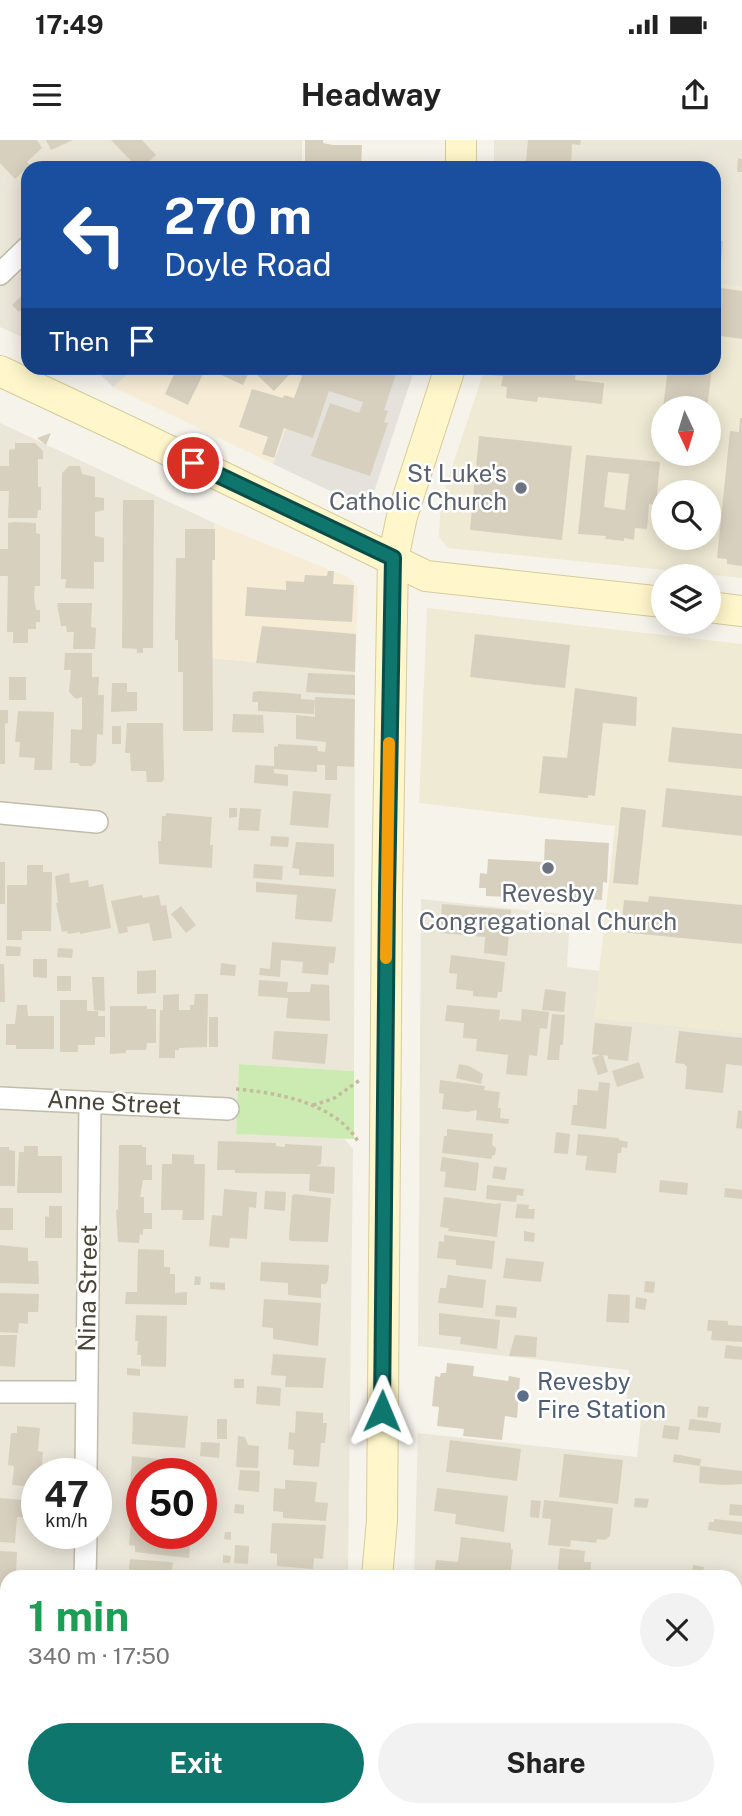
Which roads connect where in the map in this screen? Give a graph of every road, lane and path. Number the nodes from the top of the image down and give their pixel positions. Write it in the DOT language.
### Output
graph roads {
  1 [pos="461,140"];
  2 [pos="461,161"];
  3 [pos="21,254"];
  4 [pos="0,274"];
  5 [pos="0,371"];
  6 [pos="448,375"];
  7 [pos="393,558"];
  8 [pos="651,601"];
  9 [pos="721,608"];
  10 [pos="742,611"];
  11 [pos="0,813"];
  12 [pos="97,822"];
  13 [pos="360,1080"];
  14 [pos="0,1098"];
  15 [pos="90,1102"];
  16 [pos="313,1105"];
  17 [pos="228,1109"];
  18 [pos="0,1392"];
  19 [pos="87,1392"];
  20 [pos="86,1458"];
  21 [pos="382,1520"];
  22 [pos="86,1549"];
  23 [pos="85,1570"];
  24 [pos="378,1570"];
  25 [pos="386,1570"];
  1 -- 2 [label="main road"];
  3 -- 4 [label="street"];
  5 -- 7 [label="main road"];
  6 -- 7 [label="main road"];
  7 -- 8 [label="main road"];
  7 -- 21 [label="main road"];
  9 -- 10 [label="main road"];
  11 -- 12 [label="street"];
  13 -- 16 [label="path"];
  14 -- 15 [label="street, Anne Street"];
  15 -- 17 [label="street, Anne Street"];
  15 -- 19 [label="street, Nina Street"];
  18 -- 19 [label="street"];
  19 -- 20 [label="street, Nina Street"];
  21 -- 24 [label="main road"];
  21 -- 25 [label="main road"];
  22 -- 23 [label="street"];
}
